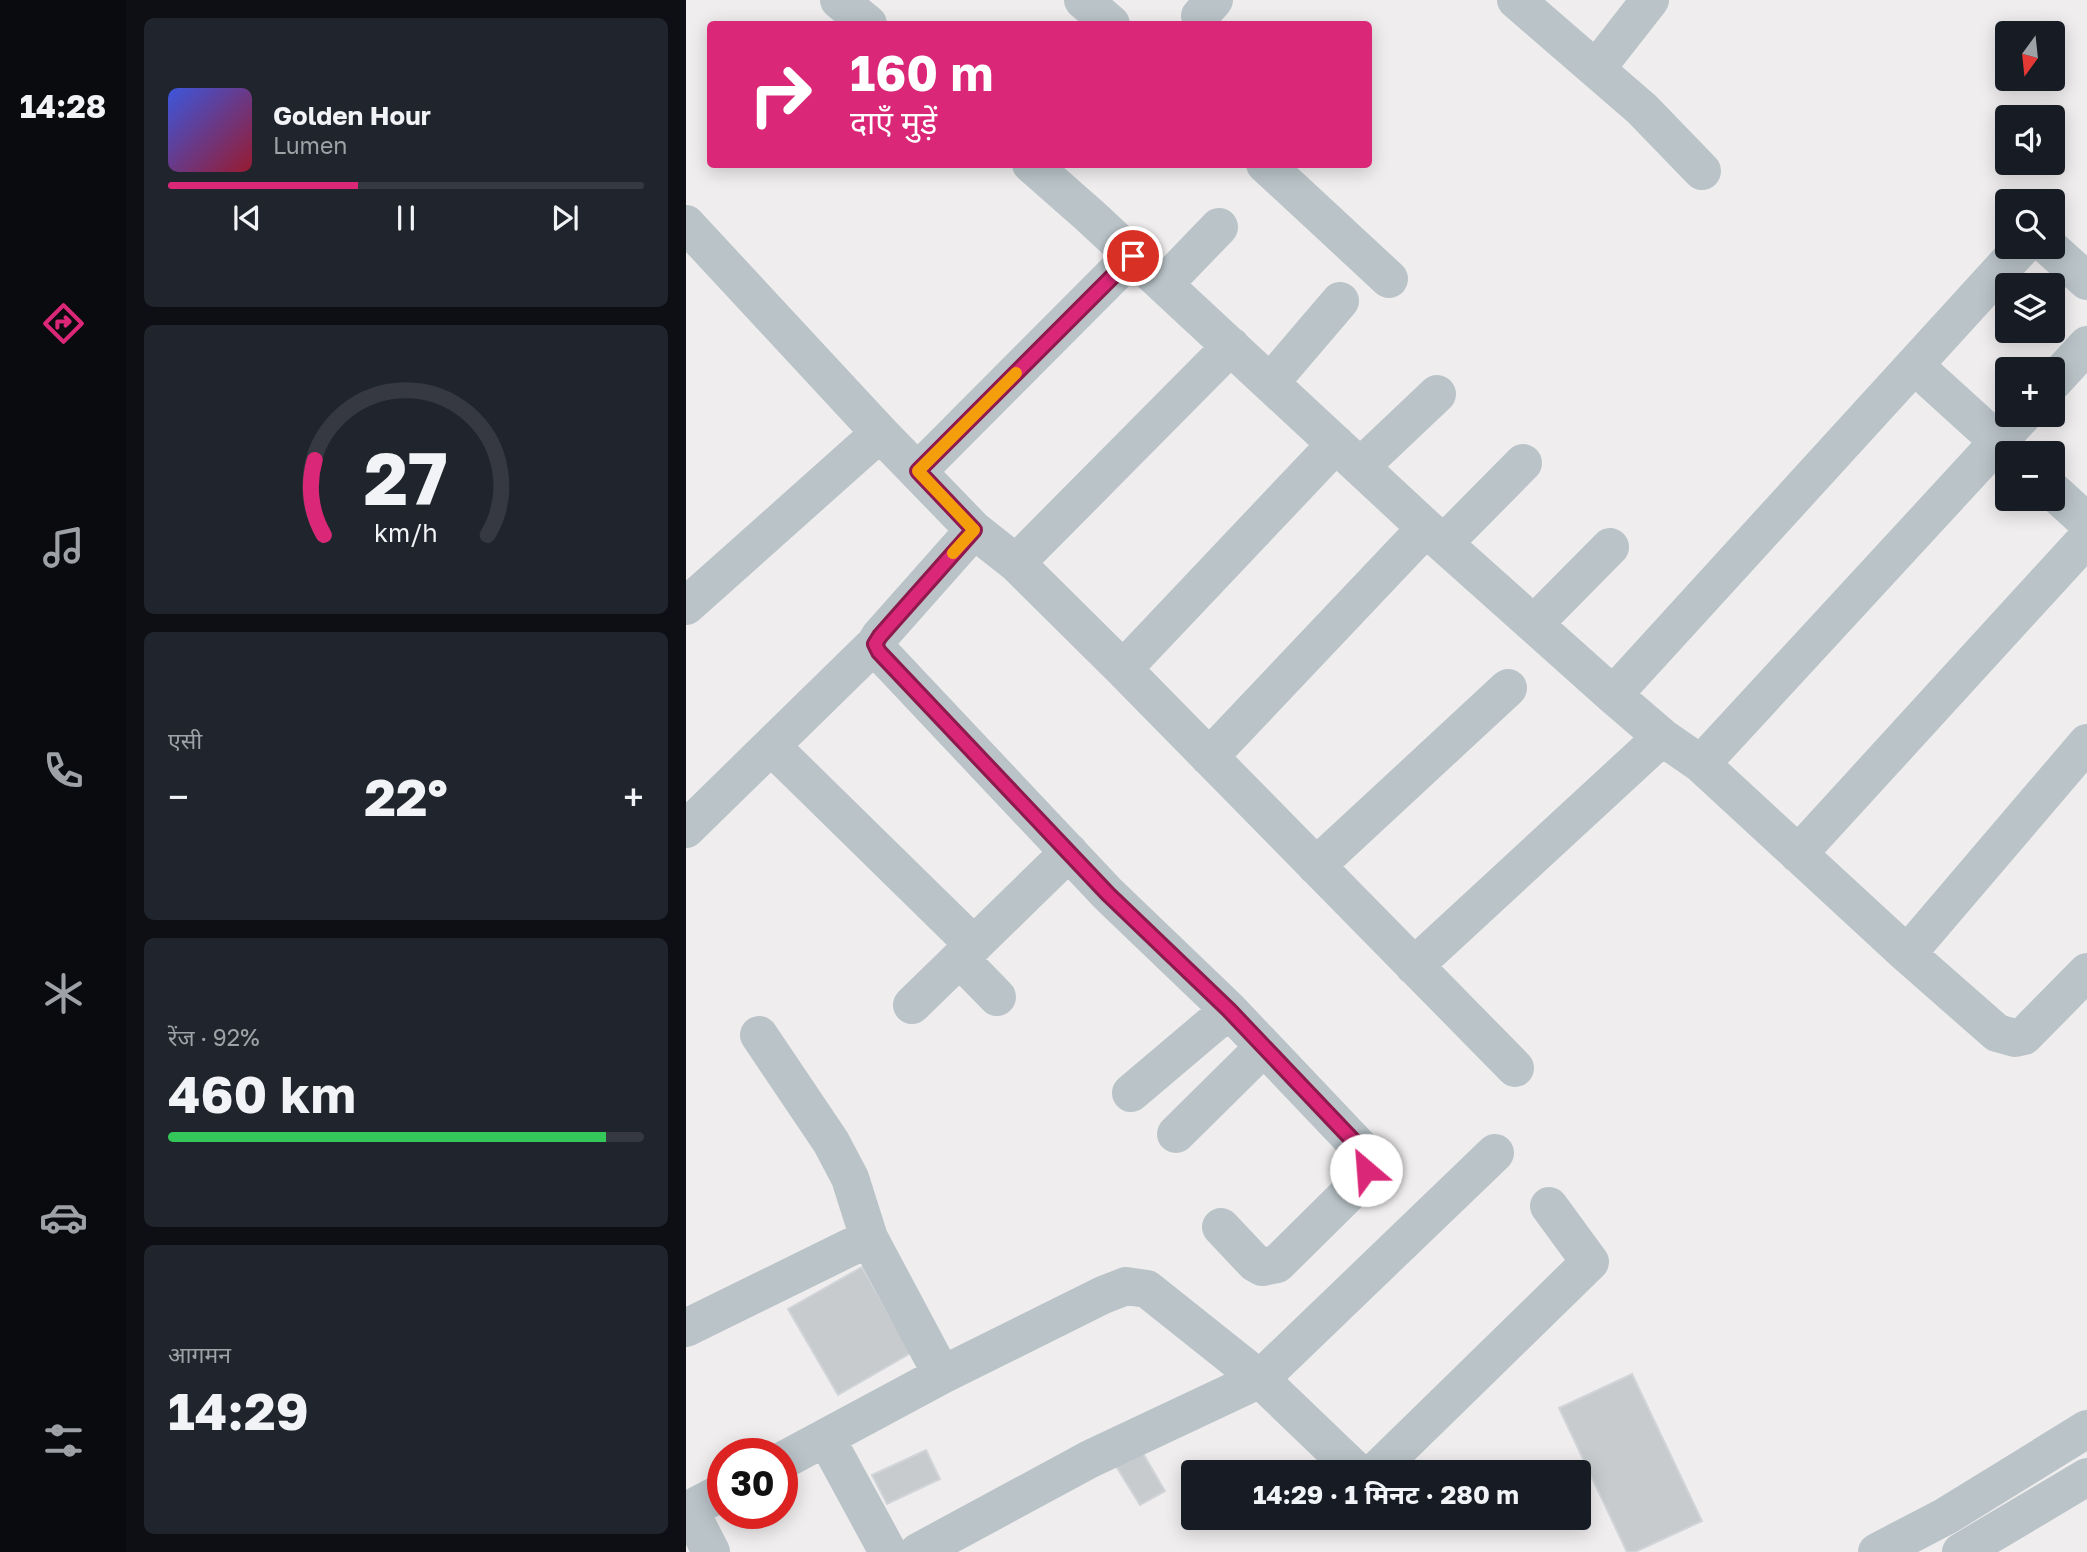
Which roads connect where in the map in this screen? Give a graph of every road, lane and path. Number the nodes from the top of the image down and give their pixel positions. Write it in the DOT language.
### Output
graph roads {
  1 [pos="839,0"];
  2 [pos="1083,0"];
  3 [pos="1517,0"];
  4 [pos="1650,0"];
  5 [pos="864,21"];
  6 [pos="1108,21"];
  7 [pos="1596,68"];
  8 [pos="1035,168"];
  9 [pos="1269,168"];
  10 [pos="1702,171"];
  11 [pos="686,224"];
  12 [pos="1219,227"];
  13 [pos="1133,256"];
  14 [pos="2011,259"];
  15 [pos="2062,259"];
  16 [pos="1389,279"];
  17 [pos="2087,281"];
  18 [pos="1164,284"];
  19 [pos="1340,301"];
  20 [pos="2087,345"];
  21 [pos="1231,346"];
  22 [pos="1914,365"];
  23 [pos="2065,369"];
  24 [pos="1270,383"];
  25 [pos="1437,394"];
  26 [pos="880,433"];
  27 [pos="2011,436"];
  28 [pos="1348,455"];
  29 [pos="1523,464"];
  30 [pos="918,471"];
  31 [pos="2065,502"];
  32 [pos="2087,522"];
  33 [pos="974,530"];
  34 [pos="1435,536"];
  35 [pos="2087,538"];
  36 [pos="1610,547"];
  37 [pos="1016,564"];
  38 [pos="686,606"];
  39 [pos="1534,624"];
  40 [pos="875,644"];
  41 [pos="1123,670"];
  42 [pos="1508,688"];
  43 [pos="1613,695"];
  44 [pos="1662,737"];
  45 [pos="2087,743"];
  46 [pos="771,746"];
  47 [pos="1209,757"];
  48 [pos="1701,764"];
  49 [pos="687,826"];
  50 [pos="1069,852"];
  51 [pos="1798,854"];
  52 [pos="1316,866"];
  53 [pos="967,952"];
  54 [pos="1907,954"];
  55 [pos="1414,966"];
  56 [pos="2087,972"];
  57 [pos="997,997"];
  58 [pos="912,1005"];
  59 [pos="1229,1010"];
  60 [pos="758,1035"];
  61 [pos="1263,1048"];
  62 [pos="1515,1068"];
  63 [pos="1131,1093"];
  64 [pos="1176,1134"];
  65 [pos="1495,1153"];
  66 [pos="1549,1206"];
  67 [pos="1221,1227"];
  68 [pos="869,1238"];
  69 [pos="686,1328"];
  70 [pos="942,1375"];
  71 [pos="1260,1379"];
  72 [pos="2087,1429"];
  73 [pos="826,1438"];
  74 [pos="798,1453"];
  75 [pos="1344,1460"];
  76 [pos="1386,1460"];
  77 [pos="2087,1477"];
  78 [pos="707,1500"];
  79 [pos="688,1510"];
  80 [pos="2003,1539"];
  81 [pos="1915,1543"];
  82 [pos="711,1552"];
  83 [pos="888,1552"];
  84 [pos="918,1552"];
  85 [pos="1877,1552"];
  86 [pos="1961,1552"];
  1 -- 5 [label="street"];
  2 -- 6 [label="street"];
  3 -- 7 [label="street"];
  4 -- 7 [label="street"];
  7 -- 10 [label="street"];
  8 -- 13 [label="street"];
  9 -- 16 [label="street"];
  11 -- 26 [label="street"];
  12 -- 18 [label="street"];
  13 -- 18 [label="street"];
  13 -- 30 [label="street"];
  14 -- 22 [label="street"];
  15 -- 17 [label="street"];
  18 -- 21 [label="street"];
  19 -- 24 [label="street"];
  20 -- 23 [label="street"];
  21 -- 24 [label="street"];
  21 -- 37 [label="street"];
  22 -- 27 [label="street"];
  22 -- 43 [label="street"];
  24 -- 28 [label="street"];
  25 -- 28 [label="street"];
  26 -- 30 [label="street"];
  26 -- 38 [label="street"];
  27 -- 48 [label="street"];
  28 -- 34 [label="street"];
  28 -- 41 [label="street"];
  29 -- 34 [label="street"];
  30 -- 33 [label="street"];
  31 -- 32 [label="street"];
  33 -- 37 [label="street"];
  33 -- 40 [label="street"];
  34 -- 39 [label="street"];
  34 -- 47 [label="street"];
  35 -- 51 [label="street"];
  36 -- 39 [label="street"];
  37 -- 41 [label="street"];
  39 -- 43 [label="street"];
  40 -- 46 [label="street"];
  40 -- 50 [label="street"];
  41 -- 47 [label="street"];
  42 -- 52 [label="street"];
  43 -- 44 [label="street"];
  44 -- 48 [label="street"];
  44 -- 55 [label="street"];
  45 -- 54 [label="street"];
  46 -- 49 [label="street"];
  46 -- 53 [label="street"];
  47 -- 52 [label="street"];
  48 -- 51 [label="street"];
  50 -- 53 [label="street"];
  50 -- 59 [label="street"];
  51 -- 54 [label="street"];
  52 -- 55 [label="street"];
  53 -- 57 [label="street"];
  53 -- 58 [label="street"];
  54 -- 56 [label="street"];
  55 -- 62 [label="street"];
  59 -- 61 [label="street"];
  59 -- 63 [label="street"];
  60 -- 68 [label="street"];
  61 -- 64 [label="street"];
  61 -- 67 [label="street"];
  65 -- 71 [label="street"];
  66 -- 76 [label="street"];
  68 -- 69 [label="street"];
  68 -- 70 [label="street"];
  70 -- 71 [label="street"];
  70 -- 73 [label="street"];
  71 -- 75 [label="street"];
  71 -- 84 [label="street"];
  72 -- 81 [label="street"];
  73 -- 74 [label="street"];
  73 -- 83 [label="street"];
  77 -- 80 [label="street"];
  78 -- 79 [label="street"];
  79 -- 82 [label="street"];
  80 -- 86 [label="street"];
  81 -- 85 [label="street"];
}
